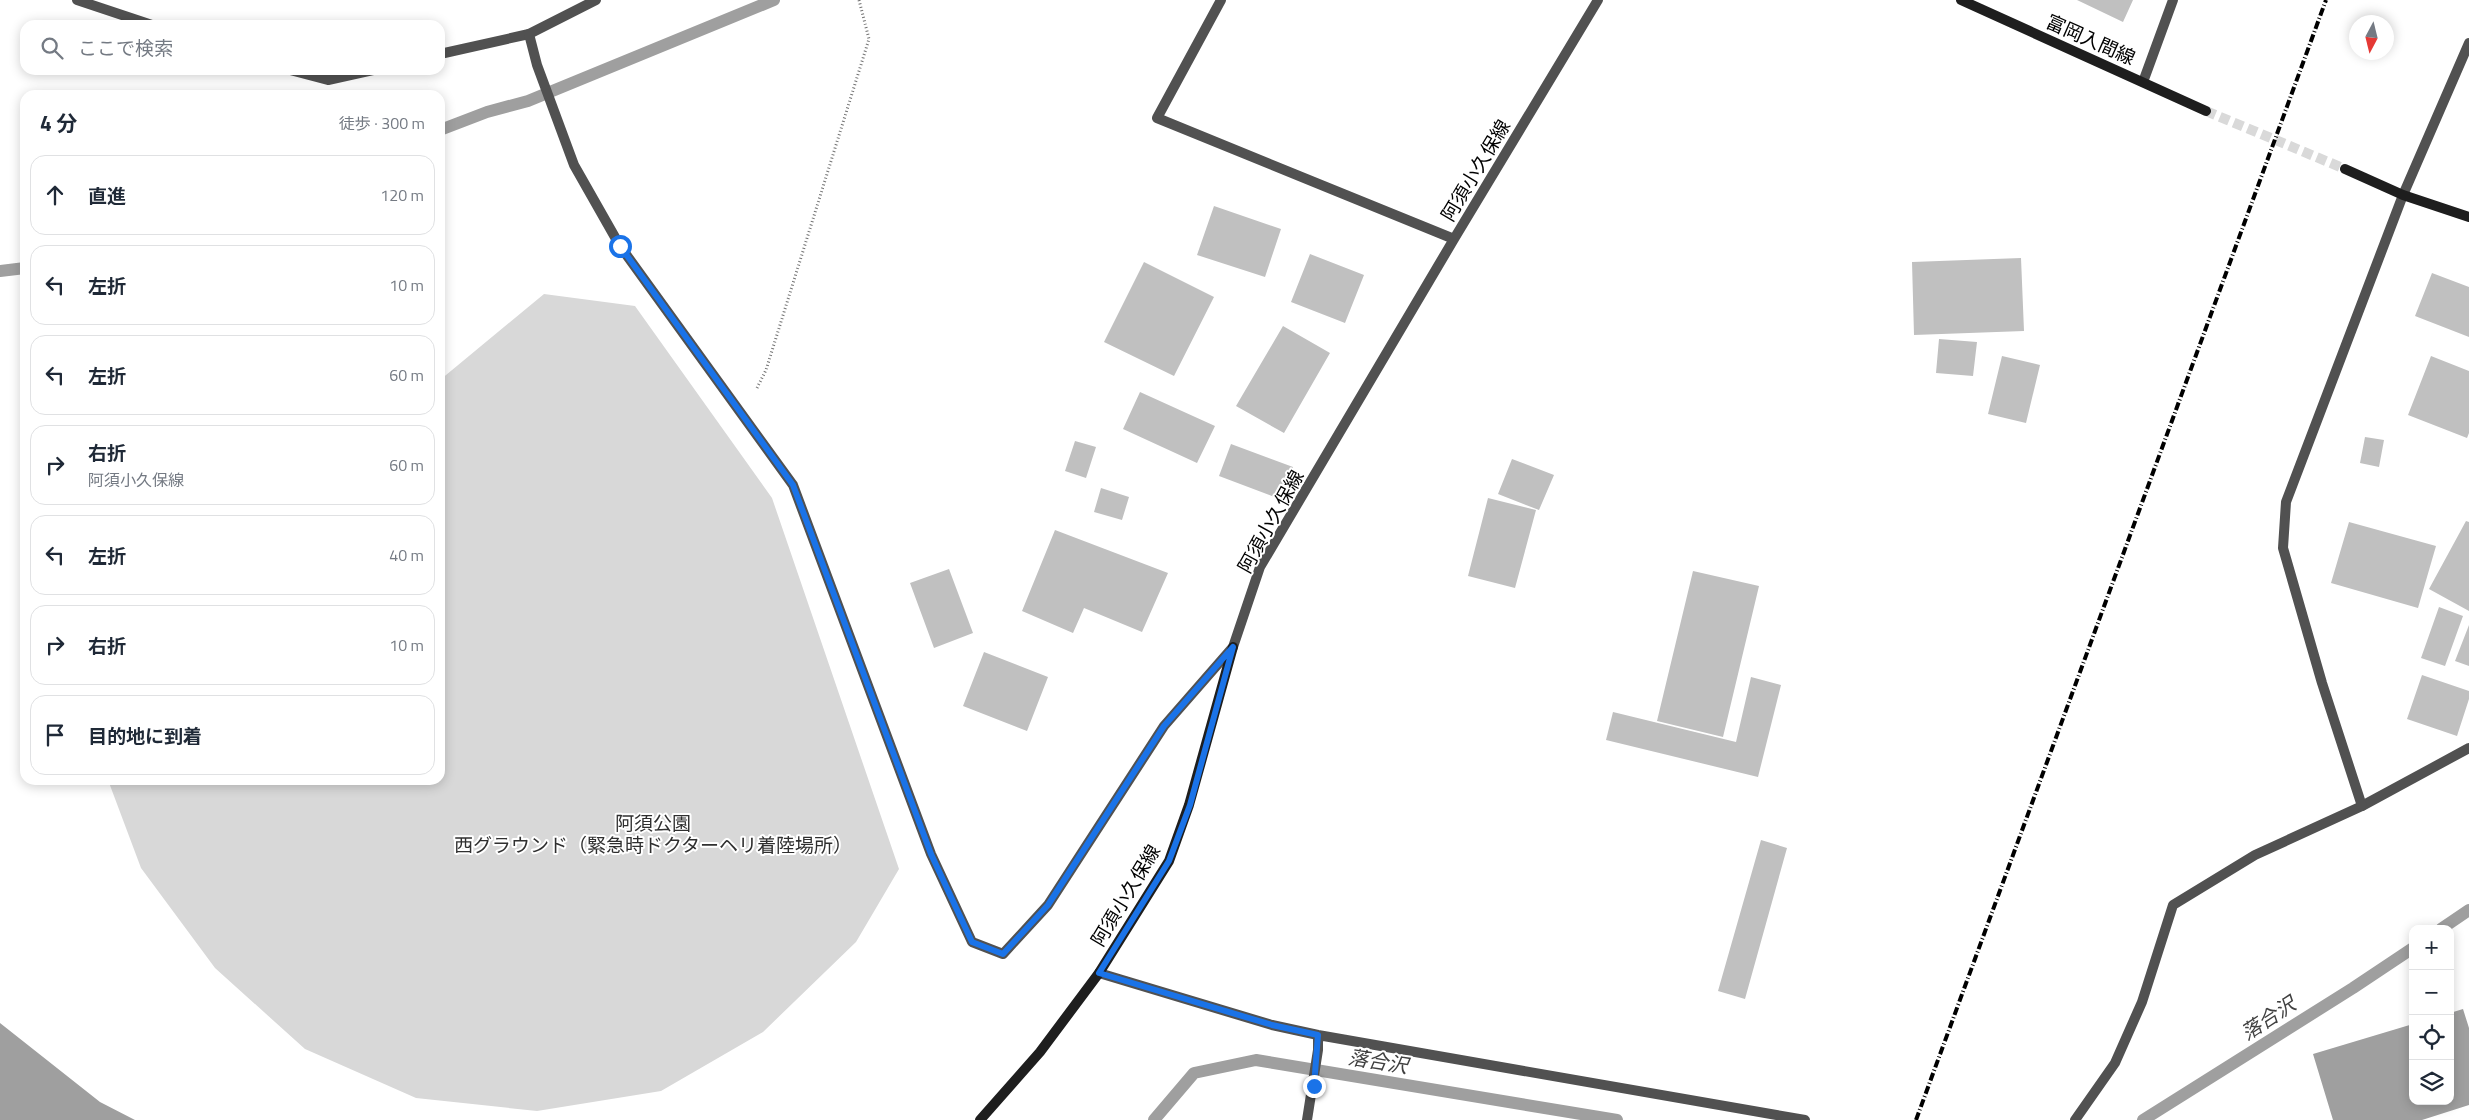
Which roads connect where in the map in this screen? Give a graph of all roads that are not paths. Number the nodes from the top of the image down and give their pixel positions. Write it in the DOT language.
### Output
graph roads {
  1 [pos="77,0"];
  2 [pos="596,0"];
  3 [pos="1221,0"];
  4 [pos="1598,0"];
  5 [pos="1961,0"];
  6 [pos="2173,0"];
  7 [pos="137,20"];
  8 [pos="529,34"];
  9 [pos="2469,43"];
  10 [pos="445,53"];
  11 [pos="309,75"];
  12 [pos="350,75"];
  13 [pos="2142,82"];
  14 [pos="2206,111"];
  15 [pos="2345,169"];
  16 [pos="2403,195"];
  17 [pos="2469,217"];
  18 [pos="1454,238"];
  19 [pos="1233,647"];
  20 [pos="2469,748"];
  21 [pos="2362,806"];
  22 [pos="1099,973"];
  23 [pos="1318,1035"];
  24 [pos="980,1120"];
  25 [pos="1307,1120"];
  26 [pos="1806,1120"];
  27 [pos="2075,1120"];
  1 -- 7 [label="street"];
  2 -- 8 [label="street"];
  3 -- 18 [label="street"];
  4 -- 18 [label="street, 阿須小久保線"];
  5 -- 13 [label="street, 富岡入間線"];
  6 -- 13 [label="street"];
  8 -- 10 [label="street"];
  8 -- 19 [label="street"];
  9 -- 16 [label="street"];
  11 -- 12 [label="street"];
  13 -- 14 [label="street, 富岡入間線"];
  15 -- 16 [label="street"];
  16 -- 17 [label="street"];
  16 -- 21 [label="street"];
  18 -- 19 [label="street, 阿須小久保線"];
  19 -- 22 [label="street, 阿須小久保線"];
  20 -- 21 [label="street"];
  21 -- 27 [label="street"];
  22 -- 23 [label="street"];
  22 -- 24 [label="street, 阿須小久保線"];
  23 -- 25 [label="street"];
  23 -- 26 [label="street"];
}
